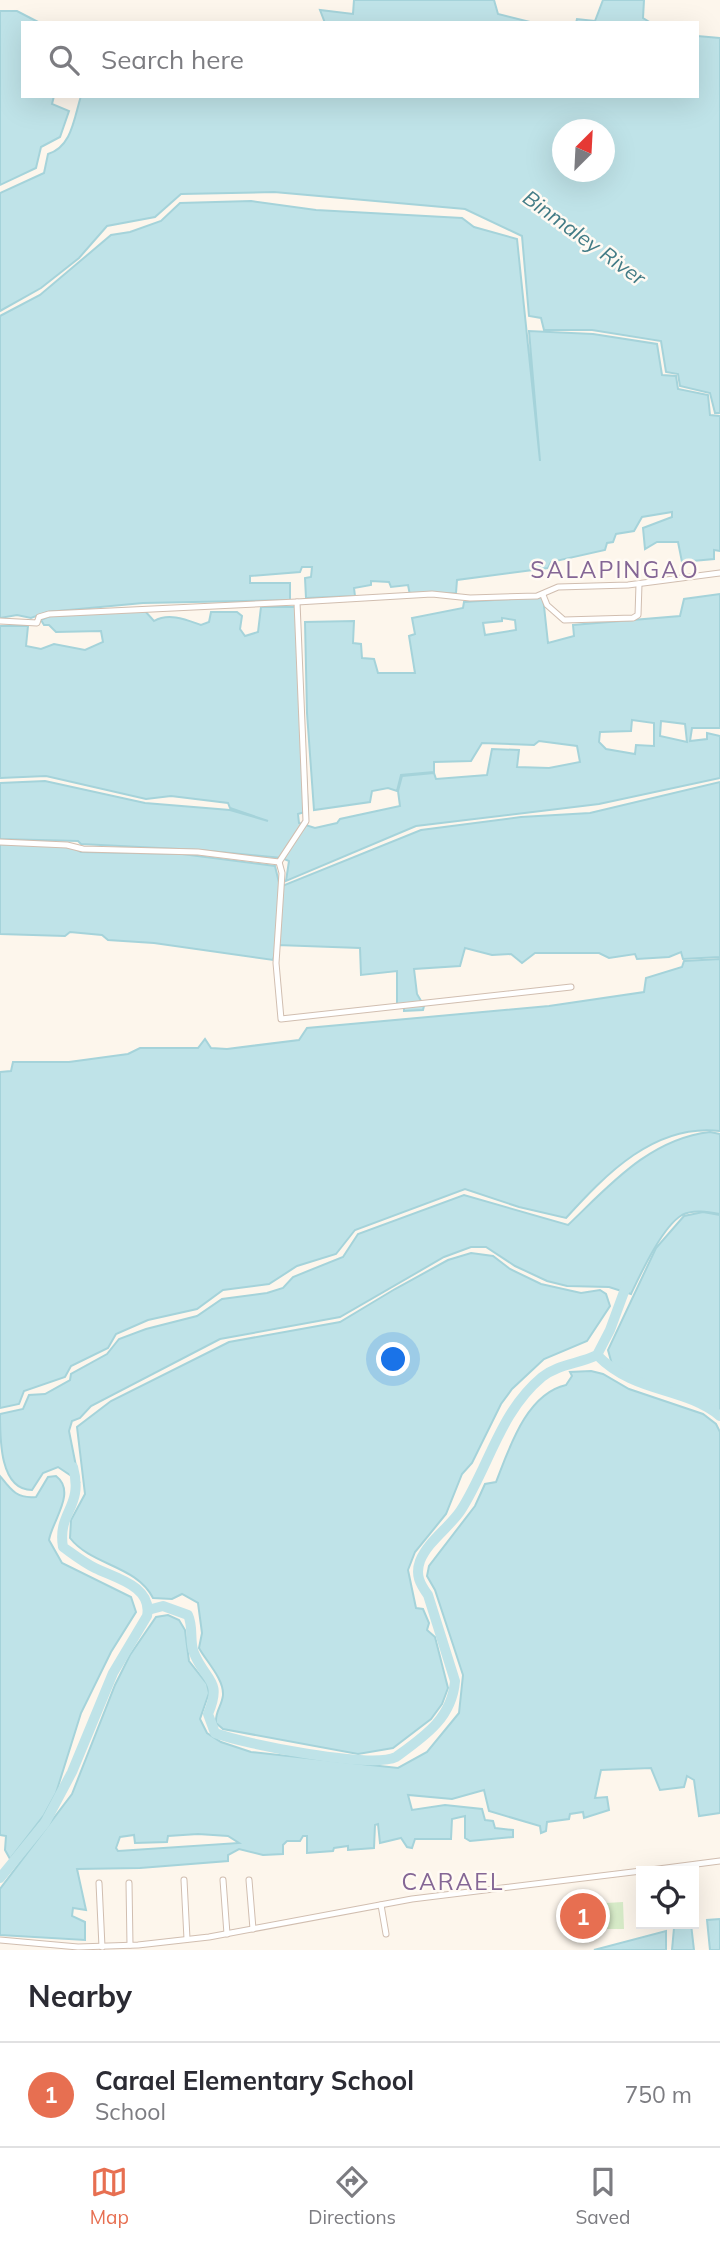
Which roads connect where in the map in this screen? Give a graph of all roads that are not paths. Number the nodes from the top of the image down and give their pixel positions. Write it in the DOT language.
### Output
graph roads {
  1 [pos="720,573"];
  2 [pos="639,584"];
  3 [pos="543,595"];
  4 [pos="297,602"];
  5 [pos="0,621"];
  6 [pos="0,842"];
  7 [pos="280,861"];
  8 [pos="571,987"];
  9 [pos="720,1861"];
  10 [pos="681,1866"];
  11 [pos="636,1872"];
  12 [pos="184,1880"];
  13 [pos="223,1880"];
  14 [pos="249,1880"];
  15 [pos="99,1883"];
  16 [pos="128,1883"];
  17 [pos="381,1905"];
  18 [pos="253,1929"];
  19 [pos="227,1934"];
  20 [pos="386,1934"];
  21 [pos="187,1939"];
  22 [pos="0,1940"];
  23 [pos="130,1945"];
  24 [pos="102,1947"];
  1 -- 2 [label="street"];
  2 -- 3 [label="street"];
  2 -- 3 [label="street"];
  3 -- 4 [label="street"];
  4 -- 5 [label="street"];
  4 -- 7 [label="street"];
  6 -- 7 [label="street"];
  7 -- 8 [label="street"];
  9 -- 10 [label="street"];
  11 -- 17 [label="street"];
  12 -- 21 [label="street"];
  13 -- 19 [label="street"];
  14 -- 18 [label="street"];
  15 -- 24 [label="street"];
  16 -- 23 [label="street"];
  17 -- 18 [label="street"];
  17 -- 20 [label="street"];
  18 -- 19 [label="street"];
  19 -- 21 [label="street"];
  21 -- 23 [label="street"];
  22 -- 24 [label="street"];
  23 -- 24 [label="street"];
}
